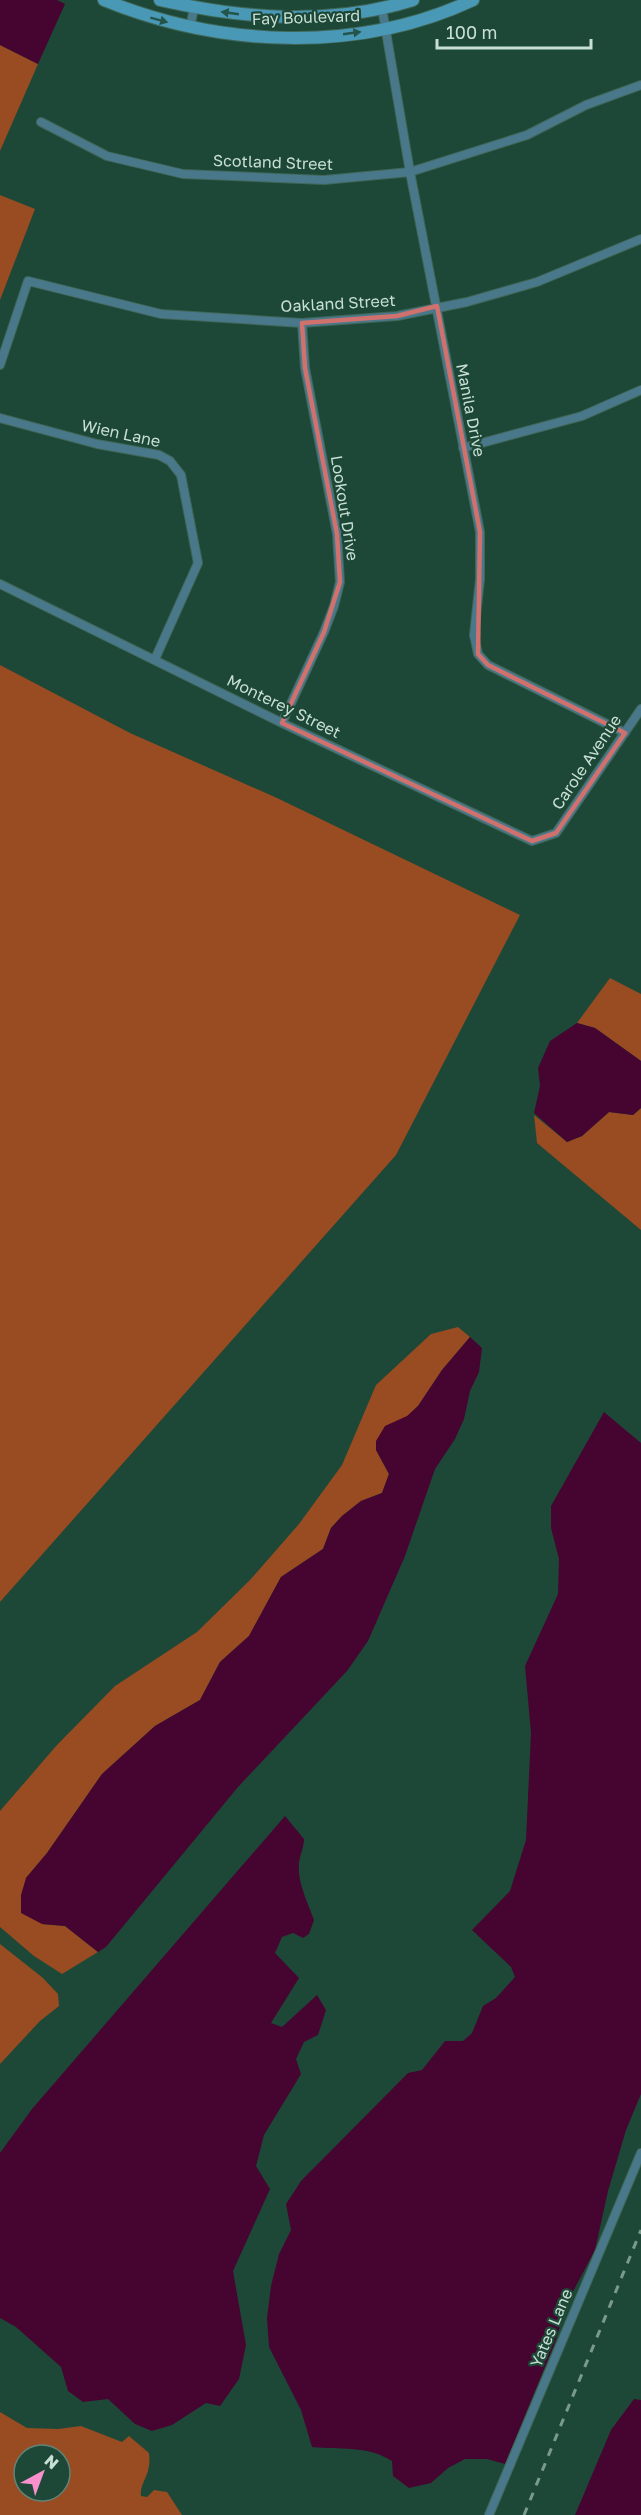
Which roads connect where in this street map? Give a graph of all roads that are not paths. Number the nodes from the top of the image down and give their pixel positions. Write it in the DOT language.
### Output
graph roads {
  1 [pos="104,0"];
  2 [pos="160,0"];
  3 [pos="413,0"];
  4 [pos="473,0"];
  5 [pos="194,8"];
  6 [pos="381,8"];
  7 [pos="190,28"];
  8 [pos="384,29"];
  9 [pos="641,85"];
  10 [pos="41,122"];
  11 [pos="410,172"];
  12 [pos="641,239"];
  13 [pos="437,306"];
  14 [pos="302,323"];
  15 [pos="0,364"];
  16 [pos="641,390"];
  17 [pos="0,418"];
  18 [pos="463,448"];
  19 [pos="0,584"];
  20 [pos="155,659"];
  21 [pos="641,709"];
  22 [pos="282,723"];
  23 [pos="625,732"];
  24 [pos="556,833"];
  25 [pos="641,2153"];
  26 [pos="489,2515"];
  1 -- 7 [label="main road, Fay Boulevard, one-way"];
  2 -- 5 [label="main road, Fay Boulevard"];
  3 -- 6 [label="main road, Fay Boulevard"];
  4 -- 8 [label="main road, Fay Boulevard"];
  6 -- 5 [label="main road, Fay Boulevard, one-way"];
  5 -- 7 [label="street"];
  6 -- 8 [label="street, Manila Drive"];
  7 -- 8 [label="main road, Fay Boulevard, one-way"];
  8 -- 11 [label="street, Manila Drive"];
  9 -- 11 [label="street, Scotland Street"];
  10 -- 11 [label="street, Scotland Street"];
  11 -- 13 [label="street, Manila Drive"];
  12 -- 13 [label="street, Oakland Street"];
  13 -- 14 [label="street, Oakland Street"];
  13 -- 18 [label="street, Manila Drive"];
  14 -- 15 [label="street, Oakland Street"];
  14 -- 22 [label="street, Lookout Drive"];
  16 -- 18 [label="street"];
  17 -- 20 [label="street, Wien Lane"];
  18 -- 23 [label="street, Manila Drive"];
  19 -- 20 [label="street, Monterey Street"];
  20 -- 22 [label="street, Monterey Street"];
  21 -- 23 [label="street, Carole Avenue"];
  22 -- 24 [label="street, Monterey Street"];
  23 -- 24 [label="street, Carole Avenue"];
  25 -- 26 [label="street, Yates Lane"];
}
